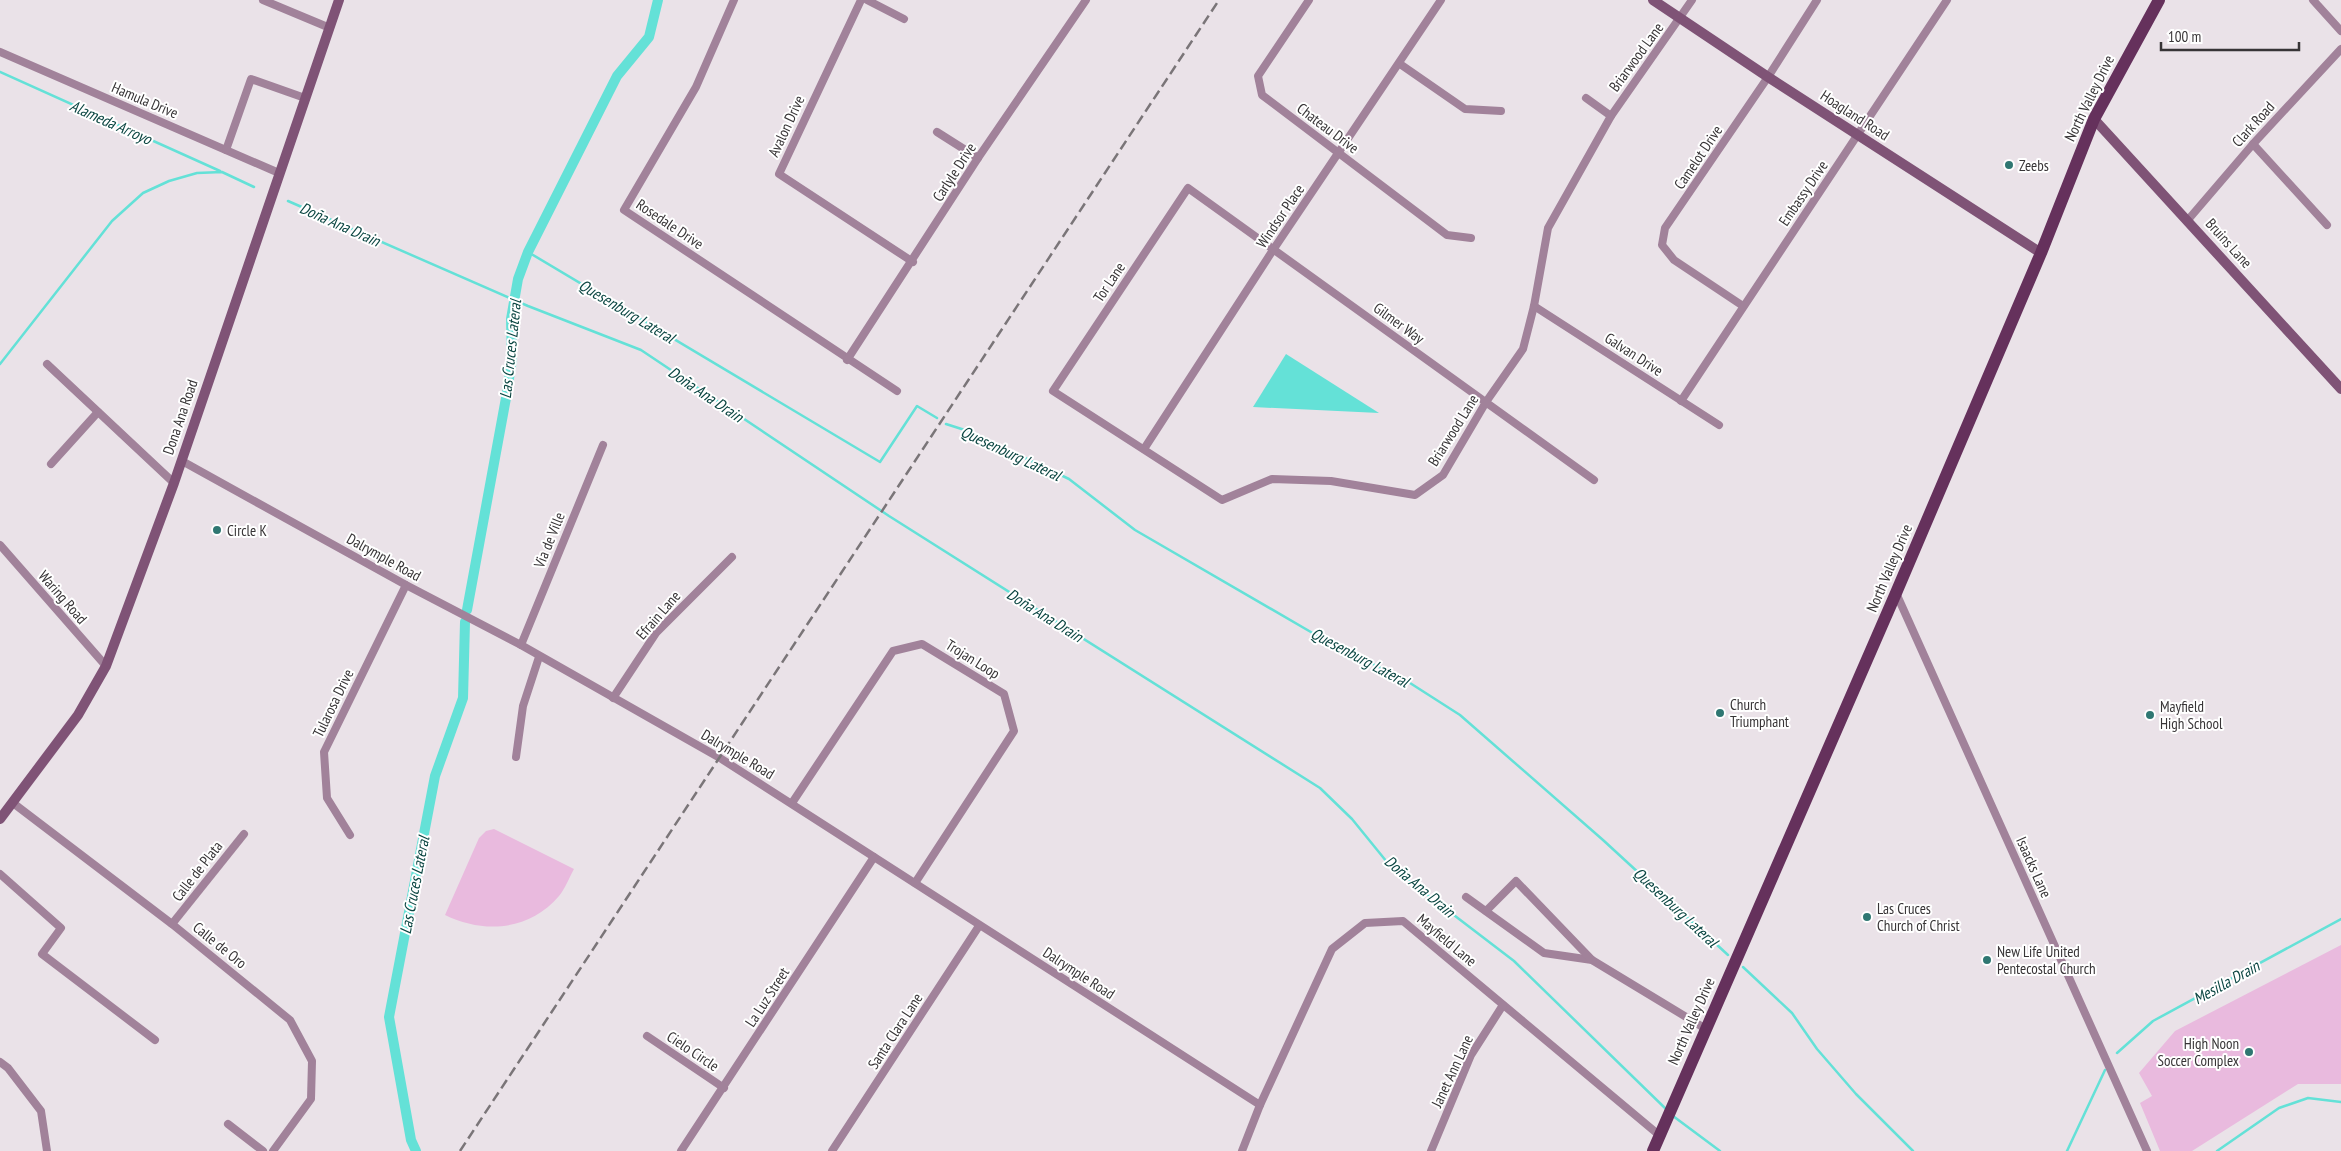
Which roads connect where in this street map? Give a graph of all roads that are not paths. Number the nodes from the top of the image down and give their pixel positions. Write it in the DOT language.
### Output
graph roads {
  1 [pos="262,0"];
  2 [pos="339,0"];
  3 [pos="734,0"];
  4 [pos="861,0"];
  5 [pos="866,0"];
  6 [pos="1086,0"];
  7 [pos="1309,0"];
  8 [pos="1441,0"];
  9 [pos="1653,0"];
  10 [pos="1692,0"];
  11 [pos="1817,0"];
  12 [pos="1947,0"];
  13 [pos="2159,0"];
  14 [pos="2313,0"];
  15 [pos="904,19"];
  16 [pos="1680,19"];
  17 [pos="330,28"];
  18 [pos="2341,32"];
  19 [pos="2341,49"];
  20 [pos="0,52"];
  21 [pos="1400,64"];
  22 [pos="1768,77"];
  23 [pos="305,98"];
  24 [pos="1586,98"];
  25 [pos="1501,111"];
  26 [pos="1611,116"];
  27 [pos="2094,119"];
  28 [pos="937,132"];
  29 [pos="1859,136"];
  30 [pos="2253,144"];
  31 [pos="226,150"];
  32 [pos="1339,154"];
  33 [pos="978,158"];
  34 [pos="279,173"];
  35 [pos="1188,188"];
  36 [pos="2187,221"];
  37 [pos="2326,225"];
  38 [pos="1471,238"];
  39 [pos="1274,250"];
  40 [pos="2041,253"];
  41 [pos="912,262"];
  42 [pos="1534,306"];
  43 [pos="1743,306"];
  44 [pos="847,360"];
  45 [pos="47,364"];
  46 [pos="2341,389"];
  47 [pos="897,391"];
  48 [pos="1053,391"];
  49 [pos="1681,401"];
  50 [pos="1486,402"];
  51 [pos="98,412"];
  52 [pos="1719,425"];
  53 [pos="603,445"];
  54 [pos="1144,449"];
  55 [pos="182,461"];
  56 [pos="51,464"];
  57 [pos="1594,480"];
  58 [pos="174,483"];
  59 [pos="0,545"];
  60 [pos="732,556"];
  61 [pos="406,585"];
  62 [pos="1896,593"];
  63 [pos="521,645"];
  64 [pos="539,657"];
  65 [pos="106,666"];
  66 [pos="613,698"];
  67 [pos="516,758"];
  68 [pos="13,803"];
  69 [pos="792,803"];
  70 [pos="0,819"];
  71 [pos="244,834"];
  72 [pos="350,835"];
  73 [pos="874,857"];
  74 [pos="0,874"];
  75 [pos="915,883"];
  76 [pos="1466,897"];
  77 [pos="1486,911"];
  78 [pos="172,924"];
  79 [pos="979,926"];
  80 [pos="1592,960"];
  81 [pos="1503,1005"];
  82 [pos="1706,1029"];
  83 [pos="647,1036"];
  84 [pos="155,1040"];
  85 [pos="0,1062"];
  86 [pos="724,1088"];
  87 [pos="1260,1105"];
  88 [pos="228,1124"];
  89 [pos="1661,1131"];
  90 [pos="47,1151"];
  91 [pos="263,1151"];
  92 [pos="273,1151"];
  93 [pos="681,1151"];
  94 [pos="832,1151"];
  95 [pos="1242,1151"];
  96 [pos="1431,1151"];
  97 [pos="1653,1151"];
  98 [pos="2147,1151"];
  1 -- 17 [label="street"];
  2 -- 17 [label="street, Dona Ana Road"];
  3 -- 44 [label="street, Rosedale Drive"];
  4 -- 41 [label="street, Avalon Drive"];
  5 -- 15 [label="street"];
  6 -- 33 [label="street, Carlyle Drive"];
  7 -- 32 [label="street, Chateau Drive"];
  8 -- 21 [label="street, Windsor Place"];
  9 -- 16 [label="street, Hoagland Road"];
  10 -- 16 [label="street, Briarwood Lane"];
  11 -- 22 [label="street, Camelot Drive"];
  12 -- 29 [label="street, Embassy Drive"];
  13 -- 27 [label="main road, North Valley Drive"];
  14 -- 18 [label="street"];
  16 -- 22 [label="street, Hoagland Road"];
  16 -- 26 [label="street, Briarwood Lane"];
  17 -- 23 [label="street, Dona Ana Road"];
  19 -- 30 [label="street, Clark Road"];
  20 -- 31 [label="street, Hamula Drive"];
  21 -- 25 [label="street"];
  21 -- 32 [label="street, Windsor Place"];
  22 -- 29 [label="street, Hoagland Road"];
  22 -- 43 [label="street, Camelot Drive"];
  23 -- 31 [label="street"];
  23 -- 34 [label="street, Dona Ana Road"];
  24 -- 26 [label="street"];
  26 -- 42 [label="street, Briarwood Lane"];
  27 -- 36 [label="street, Bruins Lane"];
  27 -- 40 [label="main road, North Valley Drive"];
  28 -- 33 [label="street"];
  29 -- 40 [label="street, Hoagland Road"];
  29 -- 43 [label="street, Embassy Drive"];
  30 -- 36 [label="street, Clark Road"];
  30 -- 37 [label="street"];
  31 -- 34 [label="street, Hamula Drive"];
  32 -- 38 [label="street, Chateau Drive"];
  32 -- 39 [label="street, Windsor Place"];
  33 -- 41 [label="street, Carlyle Drive"];
  34 -- 55 [label="street, Dona Ana Road"];
  35 -- 39 [label="street, Gilmer Way"];
  35 -- 48 [label="street, Tor Lane"];
  36 -- 46 [label="street, Bruins Lane"];
  39 -- 50 [label="street, Gilmer Way"];
  39 -- 54 [label="street, Windsor Place"];
  40 -- 62 [label="main road, North Valley Drive"];
  41 -- 44 [label="street, Carlyle Drive"];
  42 -- 49 [label="street, Galvan Drive"];
  42 -- 50 [label="street, Briarwood Lane"];
  43 -- 49 [label="street, Embassy Drive"];
  44 -- 47 [label="street, Rosedale Drive"];
  45 -- 51 [label="street"];
  48 -- 54 [label="street, Briarwood Lane"];
  49 -- 52 [label="street, Galvan Drive"];
  50 -- 54 [label="street, Briarwood Lane"];
  50 -- 57 [label="street, Gilmer Way"];
  51 -- 56 [label="street"];
  51 -- 58 [label="street"];
  53 -- 63 [label="street, Via de Ville"];
  55 -- 58 [label="street, Dona Ana Road"];
  55 -- 61 [label="street, Dalrymple Road"];
  58 -- 65 [label="street, Dona Ana Road"];
  59 -- 65 [label="street, Waring Road"];
  60 -- 66 [label="street, Efrain Lane"];
  61 -- 63 [label="street, Dalrymple Road"];
  61 -- 72 [label="street, Tularosa Drive"];
  62 -- 82 [label="main road, North Valley Drive"];
  62 -- 98 [label="street, Isaacks Lane"];
  63 -- 64 [label="street, Dalrymple Road"];
  64 -- 66 [label="street, Dalrymple Road"];
  64 -- 67 [label="street"];
  65 -- 68 [label="street, Dona Ana Road"];
  66 -- 69 [label="street, Dalrymple Road"];
  68 -- 70 [label="street, Dona Ana Road"];
  68 -- 78 [label="street, Calle de Oro"];
  69 -- 73 [label="street, Dalrymple Road"];
  69 -- 75 [label="street, Trojan Loop"];
  71 -- 78 [label="street, Calle de Plata"];
  73 -- 75 [label="street, Dalrymple Road"];
  73 -- 86 [label="street, La Luz Street"];
  74 -- 84 [label="street"];
  75 -- 79 [label="street, Dalrymple Road"];
  76 -- 77 [label="street"];
  77 -- 80 [label="street"];
  77 -- 80 [label="street"];
  78 -- 92 [label="street, Calle de Oro"];
  79 -- 87 [label="street, Dalrymple Road"];
  79 -- 94 [label="street, Santa Clara Lane"];
  80 -- 82 [label="street"];
  81 -- 87 [label="street, Mayfield Lane"];
  81 -- 89 [label="street, Mayfield Lane"];
  81 -- 96 [label="street, Janet Ann Lane"];
  82 -- 89 [label="main road, North Valley Drive"];
  83 -- 86 [label="street, Cielo Circle"];
  85 -- 90 [label="street"];
  86 -- 93 [label="street, La Luz Street"];
  87 -- 95 [label="street, Mayfield Lane"];
  88 -- 91 [label="street"];
  89 -- 97 [label="main road, North Valley Drive"];
}
